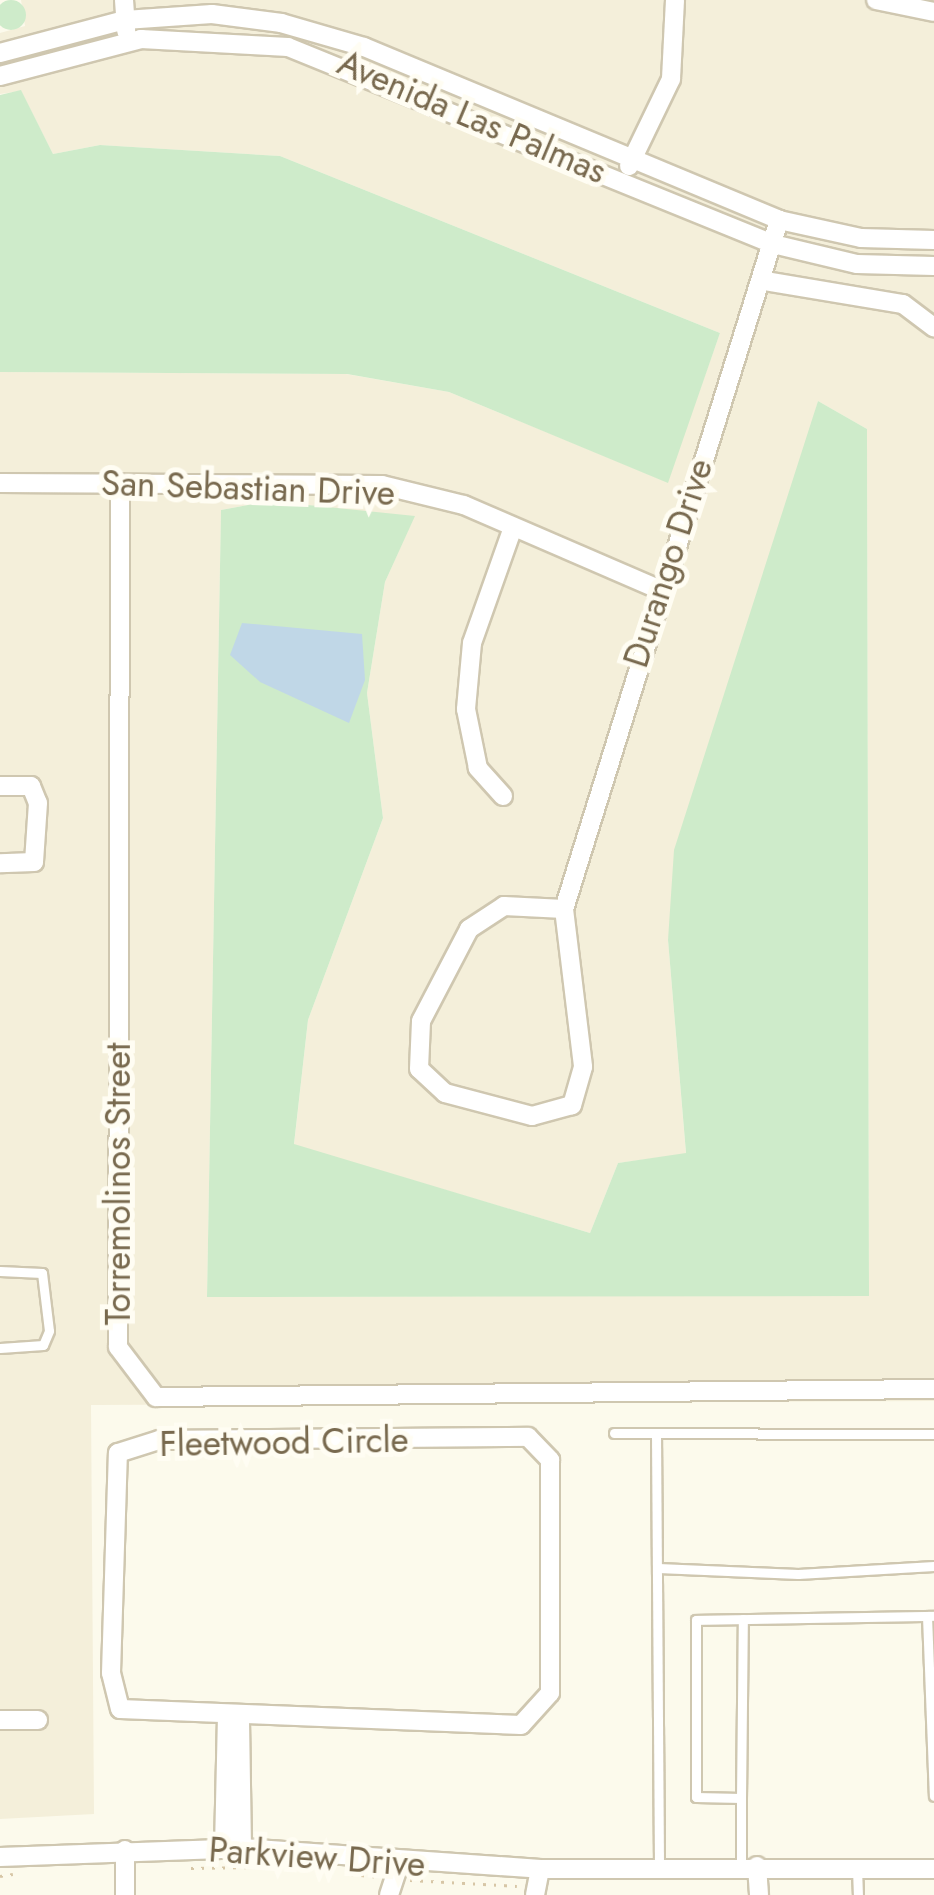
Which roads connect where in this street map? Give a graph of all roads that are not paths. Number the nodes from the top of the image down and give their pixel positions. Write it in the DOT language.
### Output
graph roads {
  1 [pos="124,0"];
  2 [pos="676,0"];
  3 [pos="876,0"];
  4 [pos="934,12"];
  5 [pos="125,20"];
  6 [pos="128,42"];
  7 [pos="0,52"];
  8 [pos="0,76"];
  9 [pos="632,158"];
  10 [pos="622,180"];
  11 [pos="779,220"];
  12 [pos="932,240"];
  13 [pos="773,244"];
  14 [pos="932,266"];
  15 [pos="764,281"];
  16 [pos="934,328"];
  17 [pos="0,483"];
  18 [pos="120,483"];
  19 [pos="511,532"];
  20 [pos="658,589"];
  21 [pos="0,786"];
  22 [pos="502,796"];
  23 [pos="0,863"];
  24 [pos="564,909"];
  25 [pos="0,1271"];
  26 [pos="0,1348"];
  27 [pos="932,1390"];
  28 [pos="614,1433"];
  29 [pos="656,1434"];
  30 [pos="934,1434"];
  31 [pos="934,1566"];
  32 [pos="658,1568"];
  33 [pos="930,1616"];
  34 [pos="743,1619"];
  35 [pos="0,1720"];
  36 [pos="38,1720"];
  37 [pos="233,1721"];
  38 [pos="934,1796"];
  39 [pos="741,1798"];
  40 [pos="233,1848"];
  41 [pos="125,1850"];
  42 [pos="0,1857"];
  43 [pos="400,1862"];
  44 [pos="749,1866"];
  45 [pos="659,1867"];
  46 [pos="540,1868"];
  47 [pos="857,1868"];
  48 [pos="934,1869"];
  49 [pos="124,1895"];
  50 [pos="389,1895"];
  51 [pos="535,1895"];
  52 [pos="759,1895"];
  53 [pos="858,1895"];
  1 -- 5 [label="street"];
  2 -- 9 [label="street"];
  3 -- 4 [label="street"];
  5 -- 6 [label="street"];
  5 -- 7 [label="street, Avenida Las Palmas"];
  5 -- 9 [label="street, Avenida Las Palmas"];
  6 -- 8 [label="street, Avenida Las Palmas"];
  6 -- 10 [label="street, Avenida Las Palmas"];
  9 -- 10 [label="street"];
  9 -- 11 [label="street, Avenida Las Palmas"];
  10 -- 13 [label="street, Avenida Las Palmas"];
  11 -- 12 [label="street, Avenida Las Palmas"];
  11 -- 13 [label="street, Durango Drive"];
  12 -- 14 [label="street"];
  13 -- 14 [label="street, Avenida Las Palmas"];
  13 -- 15 [label="street, Durango Drive"];
  15 -- 16 [label="street"];
  15 -- 20 [label="street, Durango Drive"];
  17 -- 18 [label="street, San Sebastian Drive"];
  18 -- 19 [label="street, San Sebastian Drive"];
  18 -- 27 [label="street, Torremolinos Street"];
  19 -- 20 [label="street, San Sebastian Drive"];
  19 -- 22 [label="street"];
  20 -- 24 [label="street, Durango Drive"];
  21 -- 23 [label="street"];
  24 -- 24 [label="street"];
  25 -- 26 [label="lane"];
  28 -- 29 [label="lane"];
  29 -- 30 [label="lane"];
  29 -- 32 [label="lane"];
  31 -- 32 [label="lane"];
  32 -- 45 [label="lane"];
  33 -- 34 [label="lane"];
  33 -- 38 [label="lane"];
  34 -- 39 [label="lane"];
  34 -- 39 [label="lane"];
  35 -- 36 [label="street"];
  37 -- 37 [label="street, Fleetwood Circle"];
  37 -- 40 [label="street"];
  39 -- 44 [label="lane"];
  40 -- 41 [label="street, Parkview Drive"];
  40 -- 43 [label="street, Parkview Drive"];
  41 -- 42 [label="street, Parkview Drive"];
  41 -- 49 [label="street"];
  43 -- 46 [label="street, Parkview Drive"];
  43 -- 50 [label="street"];
  44 -- 45 [label="street, Parkview Drive"];
  44 -- 47 [label="street, Parkview Drive"];
  44 -- 52 [label="street"];
  45 -- 46 [label="street, Parkview Drive"];
  46 -- 51 [label="street"];
  47 -- 48 [label="street, Parkview Drive"];
  47 -- 53 [label="lane"];
}
